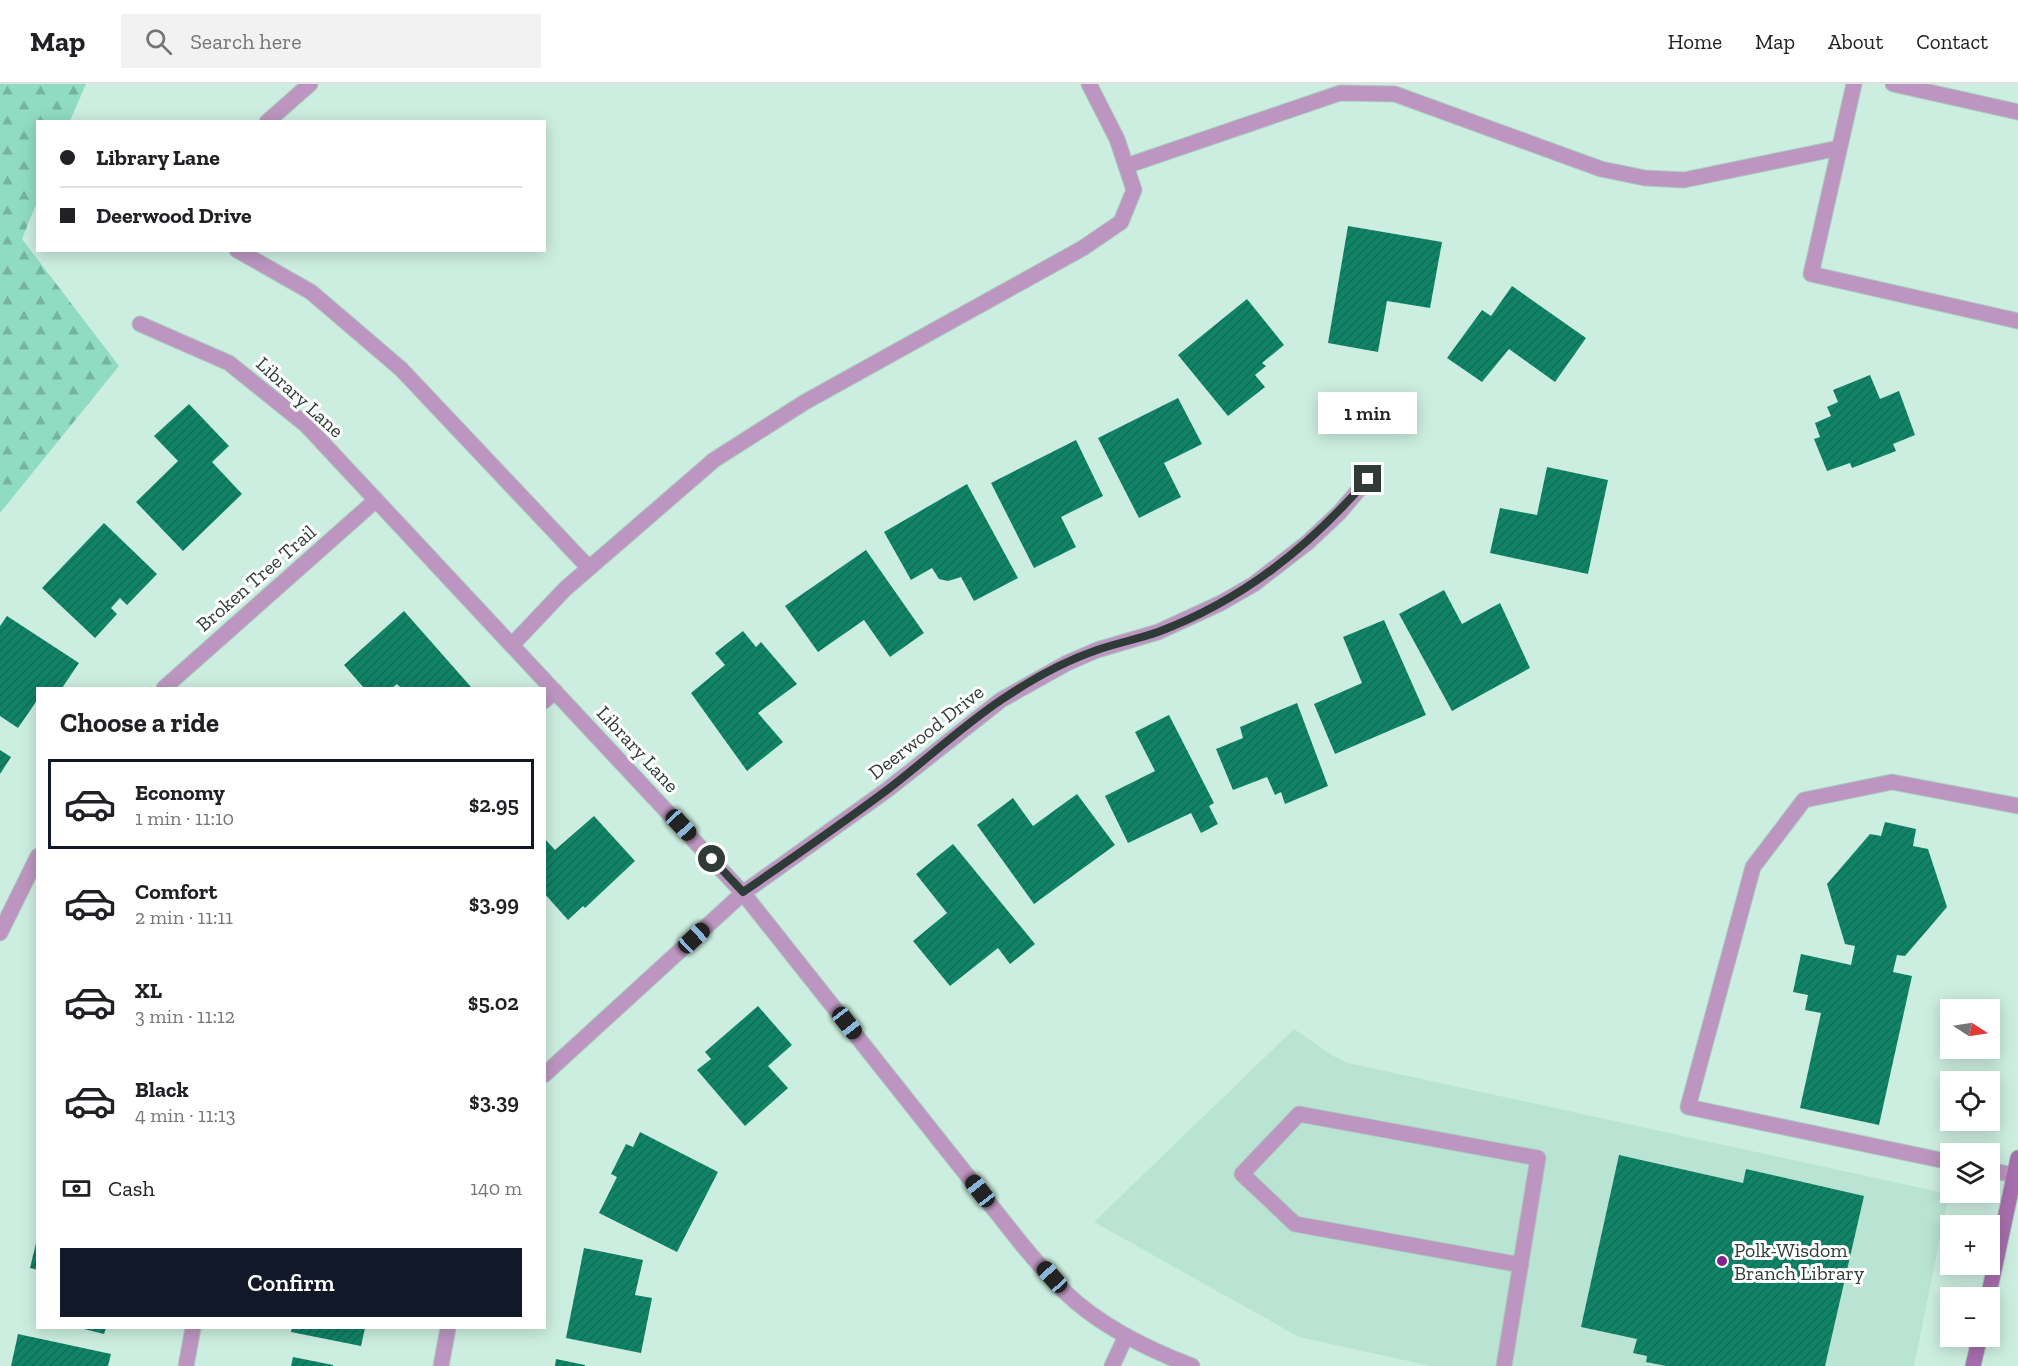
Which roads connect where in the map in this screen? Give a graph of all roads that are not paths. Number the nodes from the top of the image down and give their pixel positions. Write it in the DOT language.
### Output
graph roads {
  1 [pos="310,84"];
  2 [pos="1089,84"];
  3 [pos="1854,84"];
  4 [pos="1893,84"];
  5 [pos="2018,112"];
  6 [pos="269,120"];
  7 [pos="1839,148"];
  8 [pos="1126,166"];
  9 [pos="241,252"];
  10 [pos="2018,321"];
  11 [pos="141,324"];
  12 [pos="1368,479"];
  13 [pos="376,500"];
  14 [pos="589,568"];
  15 [pos="512,645"];
  16 [pos="165,687"];
  17 [pos="543,687"];
  18 [pos="550,696"];
  19 [pos="2018,806"];
  20 [pos="36,860"];
  21 [pos="743,892"];
  22 [pos="0,933"];
  23 [pos="546,1073"];
  24 [pos="2018,1158"];
  25 [pos="1940,1160"];
  26 [pos="2000,1172"];
  27 [pos="2014,1175"];
  28 [pos="1521,1265"];
  29 [pos="1990,1287"];
  30 [pos="193,1329"];
  31 [pos="448,1329"];
  32 [pos="1126,1336"];
  33 [pos="1977,1347"];
  34 [pos="186,1366"];
  35 [pos="441,1366"];
  36 [pos="1112,1366"];
  37 [pos="1192,1366"];
  38 [pos="1504,1366"];
  39 [pos="1973,1366"];
  1 -- 6 [label="street"];
  2 -- 8 [label="street"];
  3 -- 7 [label="street"];
  4 -- 5 [label="street"];
  7 -- 8 [label="street"];
  7 -- 10 [label="street"];
  8 -- 14 [label="street"];
  9 -- 14 [label="street"];
  11 -- 13 [label="street, Library Lane"];
  12 -- 21 [label="street, Deerwood Drive"];
  13 -- 15 [label="street, Library Lane"];
  13 -- 16 [label="street, Broken Tree Trail"];
  14 -- 15 [label="street"];
  15 -- 17 [label="street, Library Lane"];
  18 -- 21 [label="street, Library Lane"];
  19 -- 25 [label="street"];
  20 -- 22 [label="street"];
  21 -- 23 [label="street, Deerwood Drive"];
  21 -- 32 [label="street, Library Lane"];
  24 -- 27 [label="main road"];
  26 -- 27 [label="street"];
  27 -- 29 [label="main road"];
  28 -- 28 [label="street"];
  28 -- 38 [label="street"];
  30 -- 34 [label="street"];
  31 -- 35 [label="street"];
  32 -- 36 [label="street"];
  32 -- 37 [label="street, Library Lane"];
  33 -- 39 [label="main road"];
}
